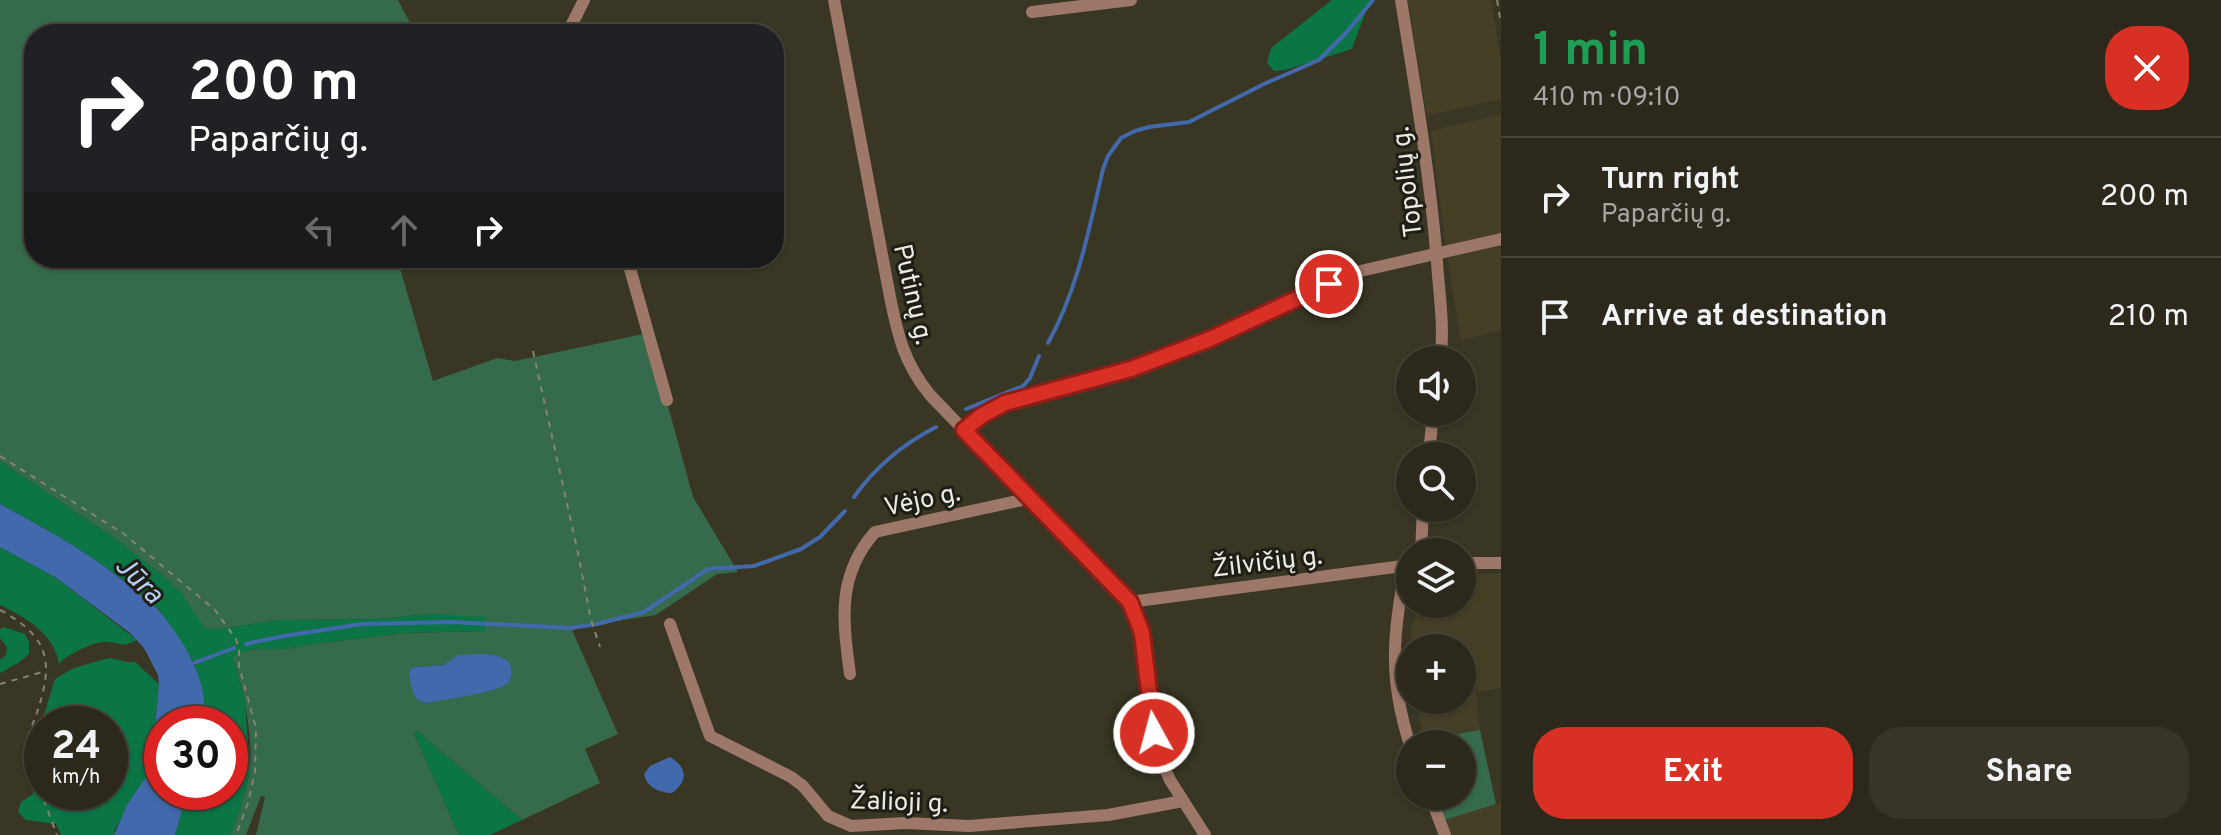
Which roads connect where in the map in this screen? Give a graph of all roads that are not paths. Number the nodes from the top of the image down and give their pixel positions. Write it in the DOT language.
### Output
graph roads {
  1 [pos="584,0"];
  2 [pos="834,0"];
  3 [pos="1131,0"];
  4 [pos="1401,0"];
  5 [pos="1032,12"];
  6 [pos="572,24"];
  7 [pos="1501,239"];
  8 [pos="1436,253"];
  9 [pos="630,268"];
  10 [pos="1442,346"];
  11 [pos="667,400"];
  12 [pos="964,430"];
  13 [pos="1031,498"];
  14 [pos="1476,563"];
  15 [pos="1501,563"];
  16 [pos="1396,567"];
  17 [pos="1130,602"];
  18 [pos="1397,618"];
  19 [pos="670,624"];
  20 [pos="850,674"];
  21 [pos="1405,730"];
  22 [pos="1183,801"];
  23 [pos="1435,810"];
  24 [pos="1205,835"];
  25 [pos="1445,835"];
  1 -- 6 [label="street"];
  2 -- 12 [label="street, Putinų g."];
  3 -- 5 [label="street"];
  4 -- 8 [label="street, Topolių g."];
  7 -- 8 [label="street"];
  8 -- 10 [label="street, Topolių g."];
  8 -- 12 [label="street"];
  9 -- 11 [label="street"];
  12 -- 13 [label="street, Putinų g."];
  13 -- 17 [label="street, Putinų g."];
  13 -- 20 [label="street, Vėjo g."];
  14 -- 15 [label="street"];
  16 -- 17 [label="street, Žilvičių g."];
  17 -- 22 [label="street, Putinų g."];
  18 -- 21 [label="street"];
  19 -- 22 [label="street, Žalioji g."];
  22 -- 24 [label="street, Putinų g."];
  23 -- 25 [label="street"];
}
